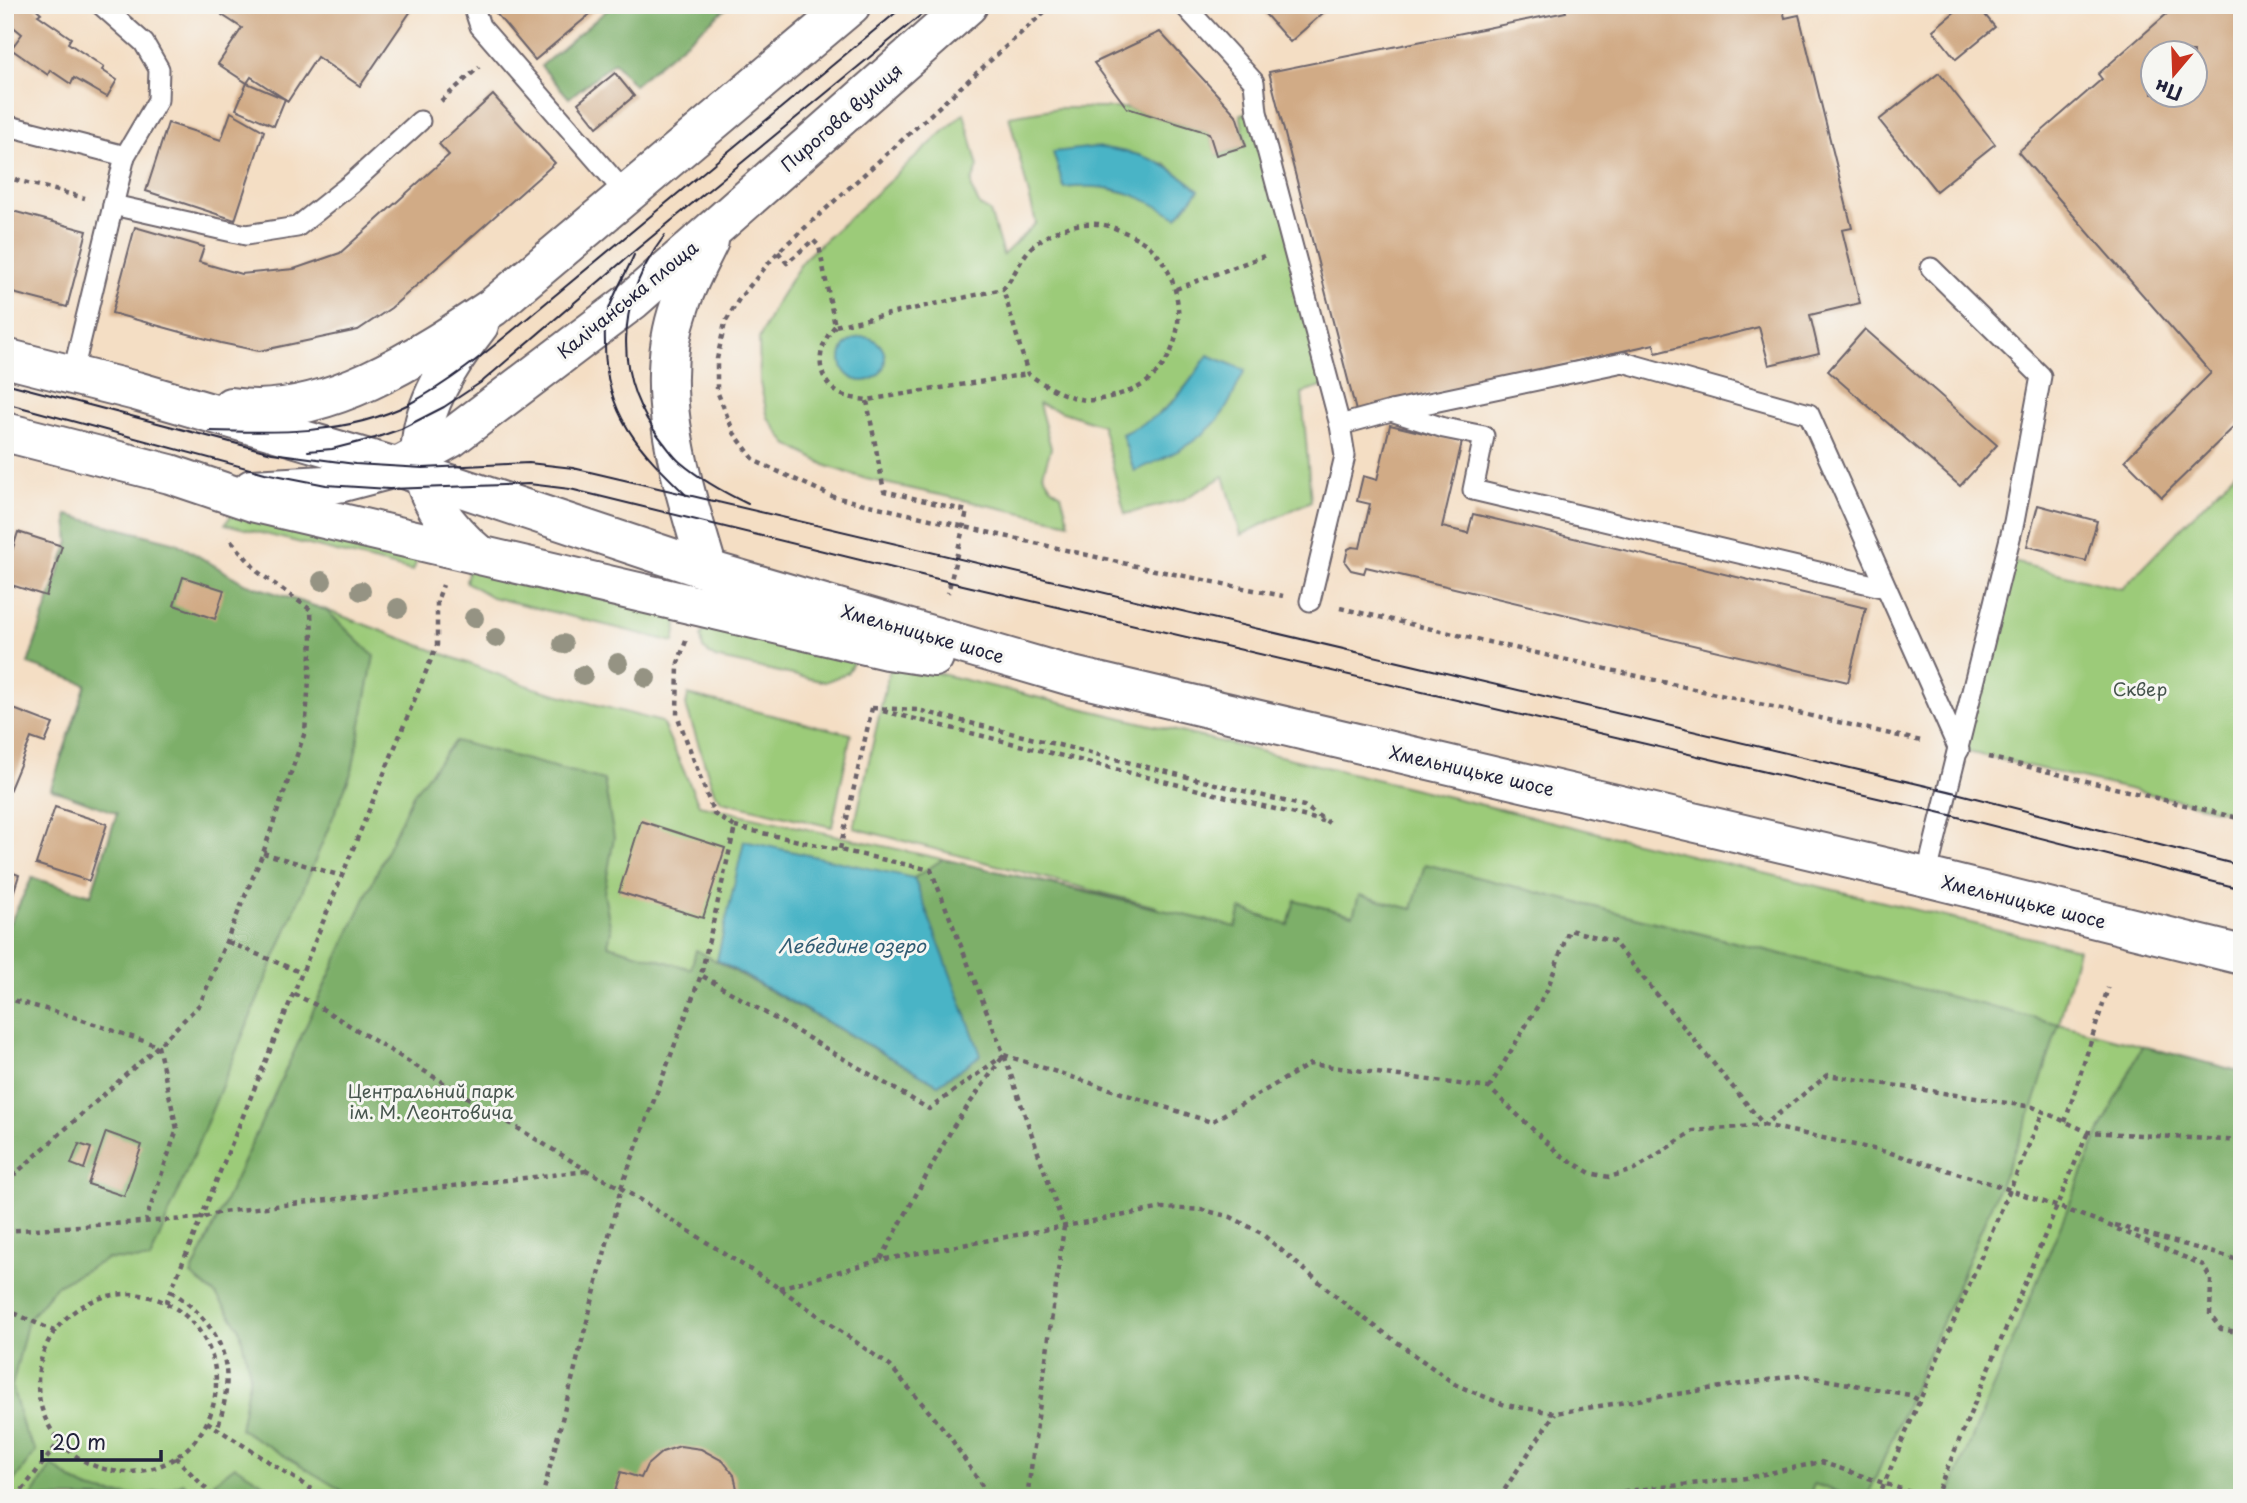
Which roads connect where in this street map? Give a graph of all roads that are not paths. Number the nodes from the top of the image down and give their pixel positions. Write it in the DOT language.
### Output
graph roads {
  1 [pos="101,5"];
  2 [pos="474,5"];
  3 [pos="852,5"];
  4 [pos="968,5"];
  5 [pos="1184,5"];
  6 [pos="420,121"];
  7 [pos="5,125"];
  8 [pos="125,156"];
  9 [pos="627,195"];
  10 [pos="113,205"];
  11 [pos="714,230"];
  12 [pos="1931,268"];
  13 [pos="493,307"];
  14 [pos="5,358"];
  15 [pos="72,376"];
  16 [pos="136,391"];
  17 [pos="1391,411"];
  18 [pos="1340,425"];
  19 [pos="5,432"];
  20 [pos="413,466"];
  21 [pos="177,477"];
  22 [pos="478,554"];
  23 [pos="708,570"];
  24 [pos="1886,588"];
  25 [pos="1310,601"];
  26 [pos="1068,676"];
  27 [pos="1959,750"];
  28 [pos="1926,877"];
  29 [pos="2242,955"];
  1 -- 8 [label="lane"];
  2 -- 9 [label="lane"];
  3 -- 9 [label="main road"];
  4 -- 11 [label="main road, Пирогова вулиця"];
  5 -- 18 [label="lane"];
  6 -- 10 [label="lane"];
  7 -- 8 [label="lane"];
  8 -- 10 [label="lane"];
  9 -- 13 [label="main road"];
  10 -- 15 [label="lane"];
  11 -- 20 [label="main road, Калічанська площа"];
  11 -- 23 [label="main road, Калічанська площа"];
  12 -- 27 [label="lane"];
  13 -- 16 [label="main road"];
  13 -- 20 [label="main road"];
  14 -- 15 [label="main road"];
  15 -- 16 [label="main road"];
  16 -- 20 [label="main road"];
  17 -- 18 [label="lane"];
  17 -- 24 [label="lane"];
  17 -- 24 [label="lane"];
  18 -- 25 [label="lane"];
  19 -- 21 [label="main road, Калічанська площа"];
  20 -- 21 [label="main road, Калічанська площа"];
  20 -- 22 [label="main road"];
  20 -- 23 [label="main road"];
  21 -- 22 [label="main road, Калічанська площа"];
  22 -- 26 [label="main road, Калічанська площа"];
  23 -- 26 [label="main road, Хмельницьке шосе"];
  24 -- 27 [label="lane"];
  26 -- 28 [label="main road, Хмельницьке шосе"];
  27 -- 28 [label="lane"];
  28 -- 29 [label="main road, Хмельницьке шосе"];
}
